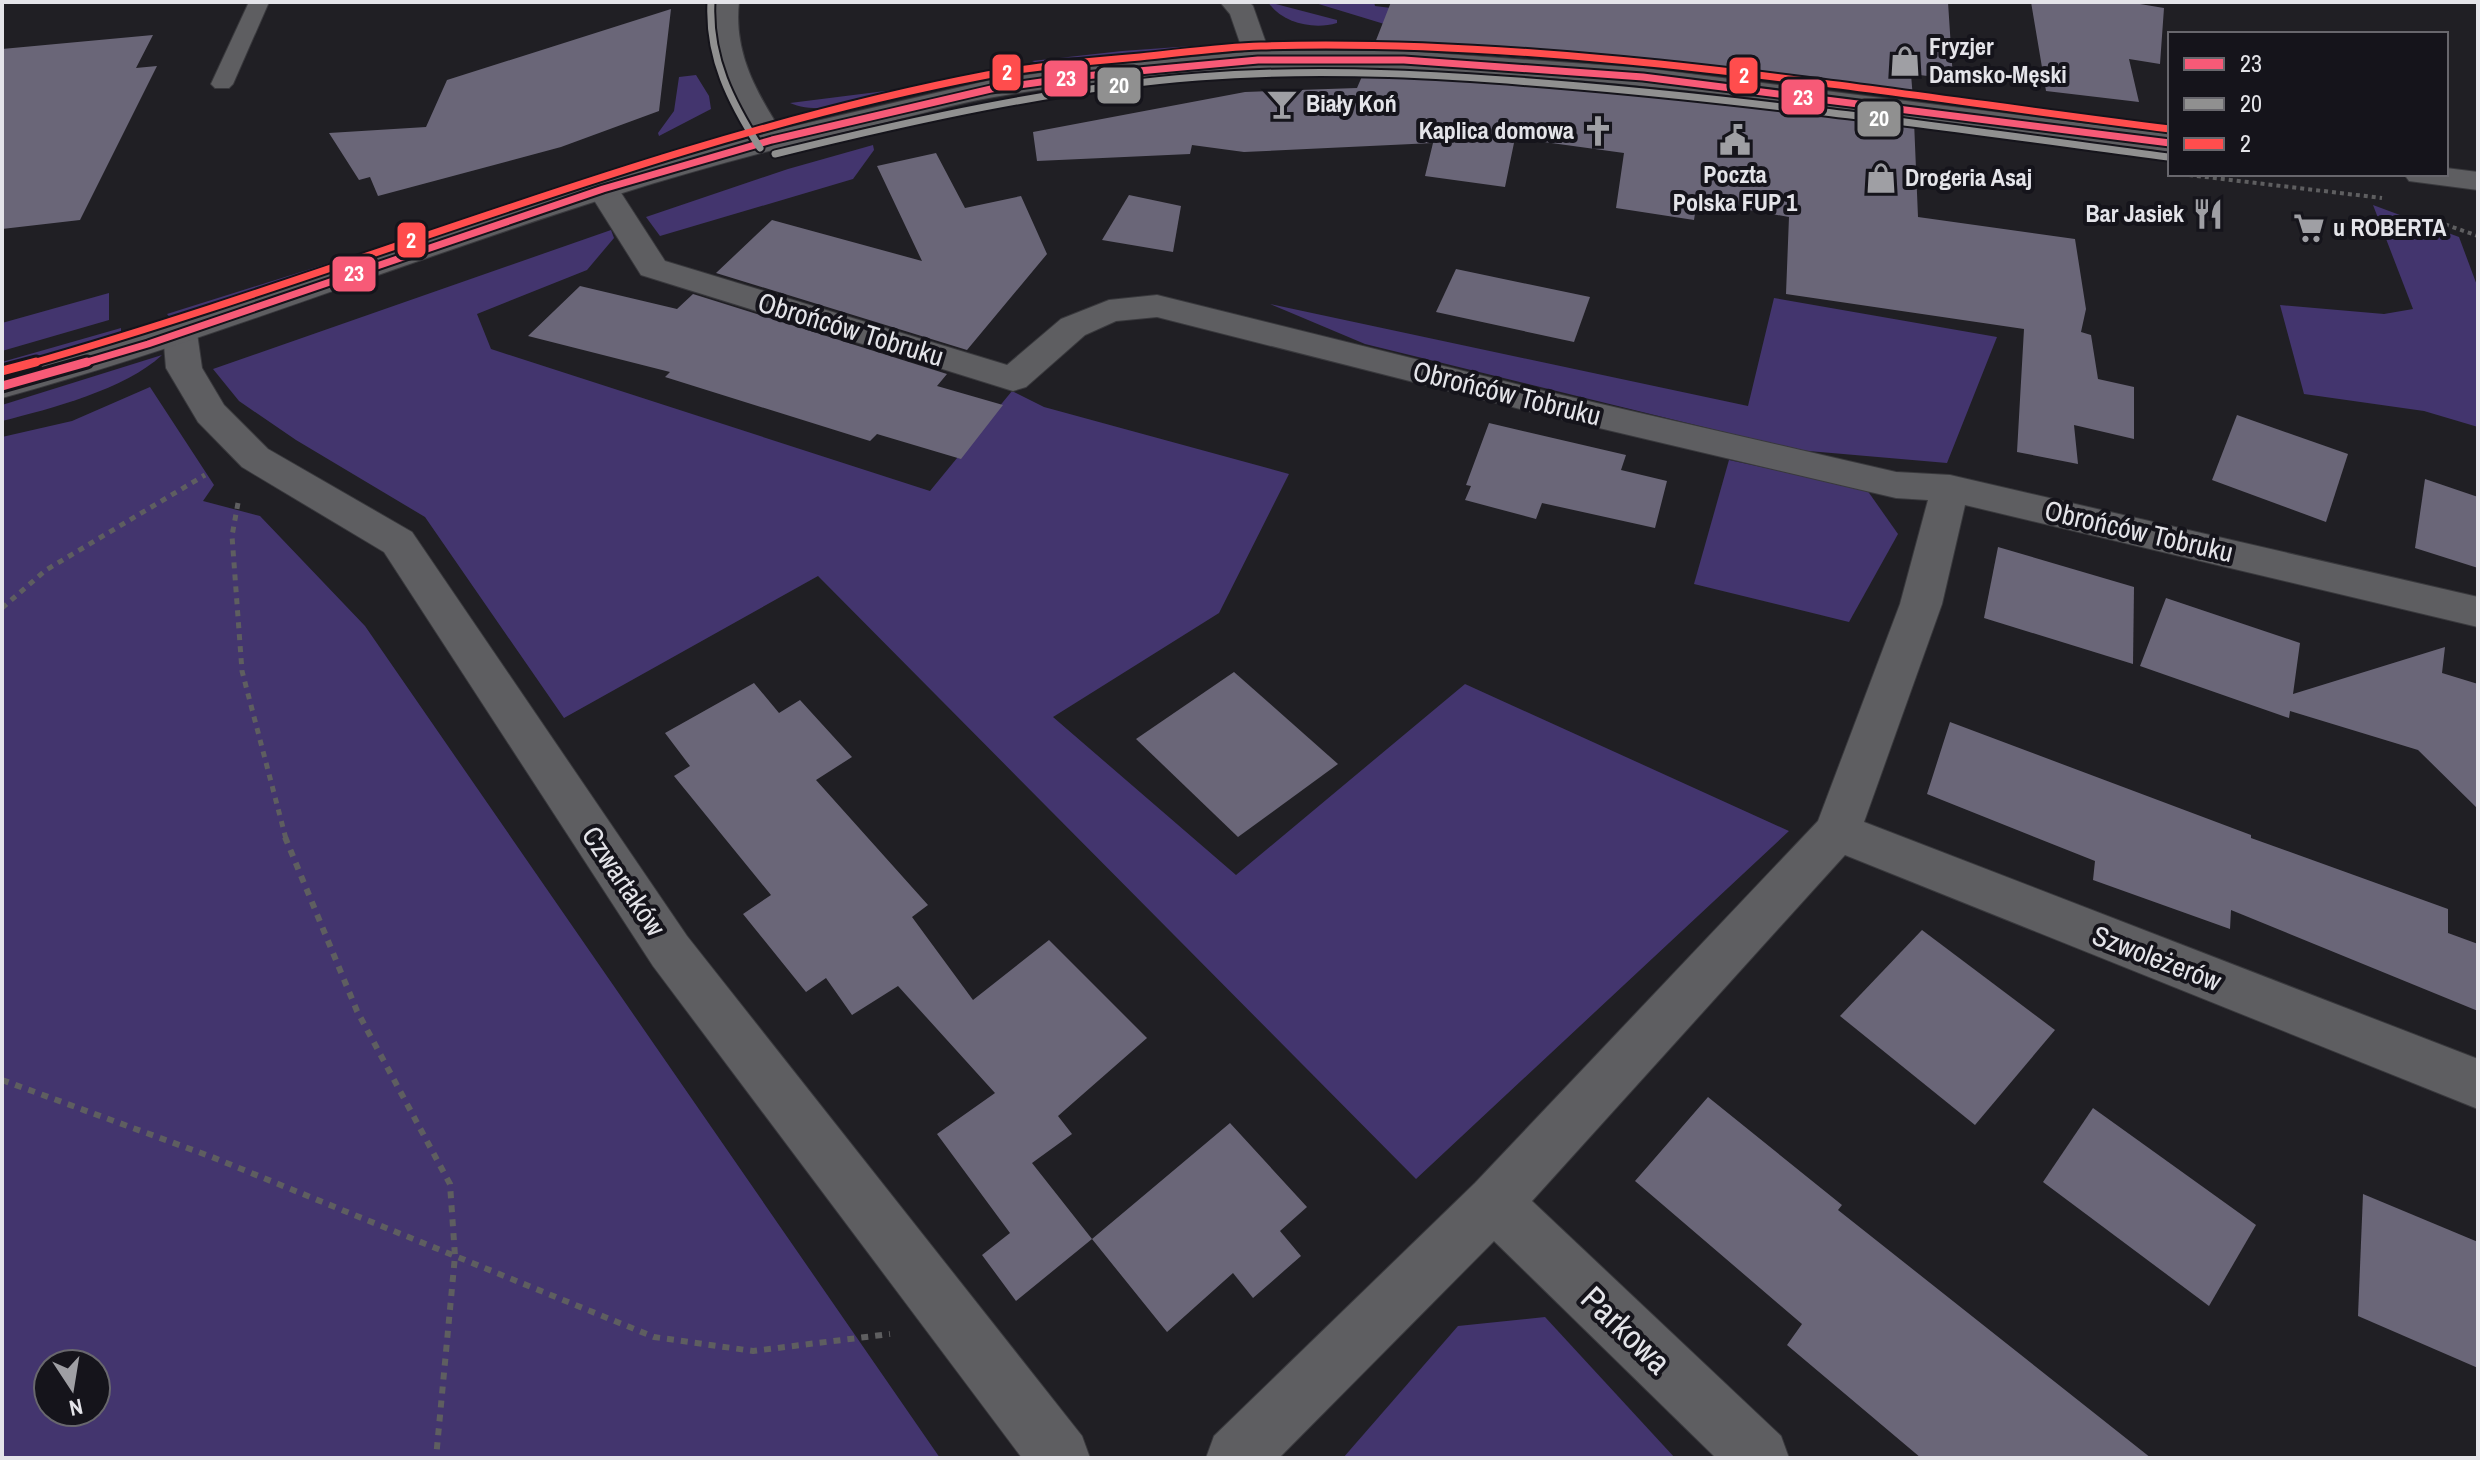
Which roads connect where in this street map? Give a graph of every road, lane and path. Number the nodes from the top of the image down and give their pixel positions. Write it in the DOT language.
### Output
graph roads {
  1 [pos="259,2"];
  2 [pos="725,2"];
  3 [pos="1234,2"];
  4 [pos="1258,60"];
  5 [pos="222,84"];
  6 [pos="772,140"];
  7 [pos="2168,143"];
  8 [pos="2200,176"];
  9 [pos="2437,176"];
  10 [pos="2478,181"];
  11 [pos="603,189"];
  12 [pos="2393,200"];
  13 [pos="180,333"];
  14 [pos="2,386"];
  15 [pos="248,449"];
  16 [pos="1950,488"];
  17 [pos="2,608"];
  18 [pos="2478,612"];
  19 [pos="1837,832"];
  20 [pos="2,1080"];
  21 [pos="2478,1084"];
  22 [pos="1494,1202"];
  23 [pos="455,1256"];
  24 [pos="959,1326"];
  25 [pos="436,1458"];
  26 [pos="1060,1458"];
  27 [pos="1236,1458"];
  28 [pos="1759,1458"];
  1 -- 5 [label="lane"];
  2 -- 6 [label="street"];
  3 -- 4 [label="street"];
  4 -- 6 [label="street"];
  4 -- 7 [label="street"];
  6 -- 11 [label="street"];
  8 -- 12 [label="path"];
  9 -- 10 [label="street"];
  11 -- 13 [label="street"];
  11 -- 16 [label="street, Obrońców Tobruku"];
  13 -- 14 [label="street"];
  13 -- 15 [label="street, Czwartaków"];
  15 -- 17 [label="path"];
  15 -- 23 [label="path"];
  15 -- 24 [label="street, Czwartaków"];
  16 -- 18 [label="street, Obrońców Tobruku"];
  16 -- 19 [label="street"];
  19 -- 21 [label="street, Szwoleżerów"];
  19 -- 22 [label="street"];
  20 -- 23 [label="path"];
  22 -- 27 [label="street"];
  22 -- 28 [label="street, Parkowa"];
  23 -- 24 [label="path"];
  23 -- 25 [label="path"];
  24 -- 26 [label="street, Czwartaków"];
}
